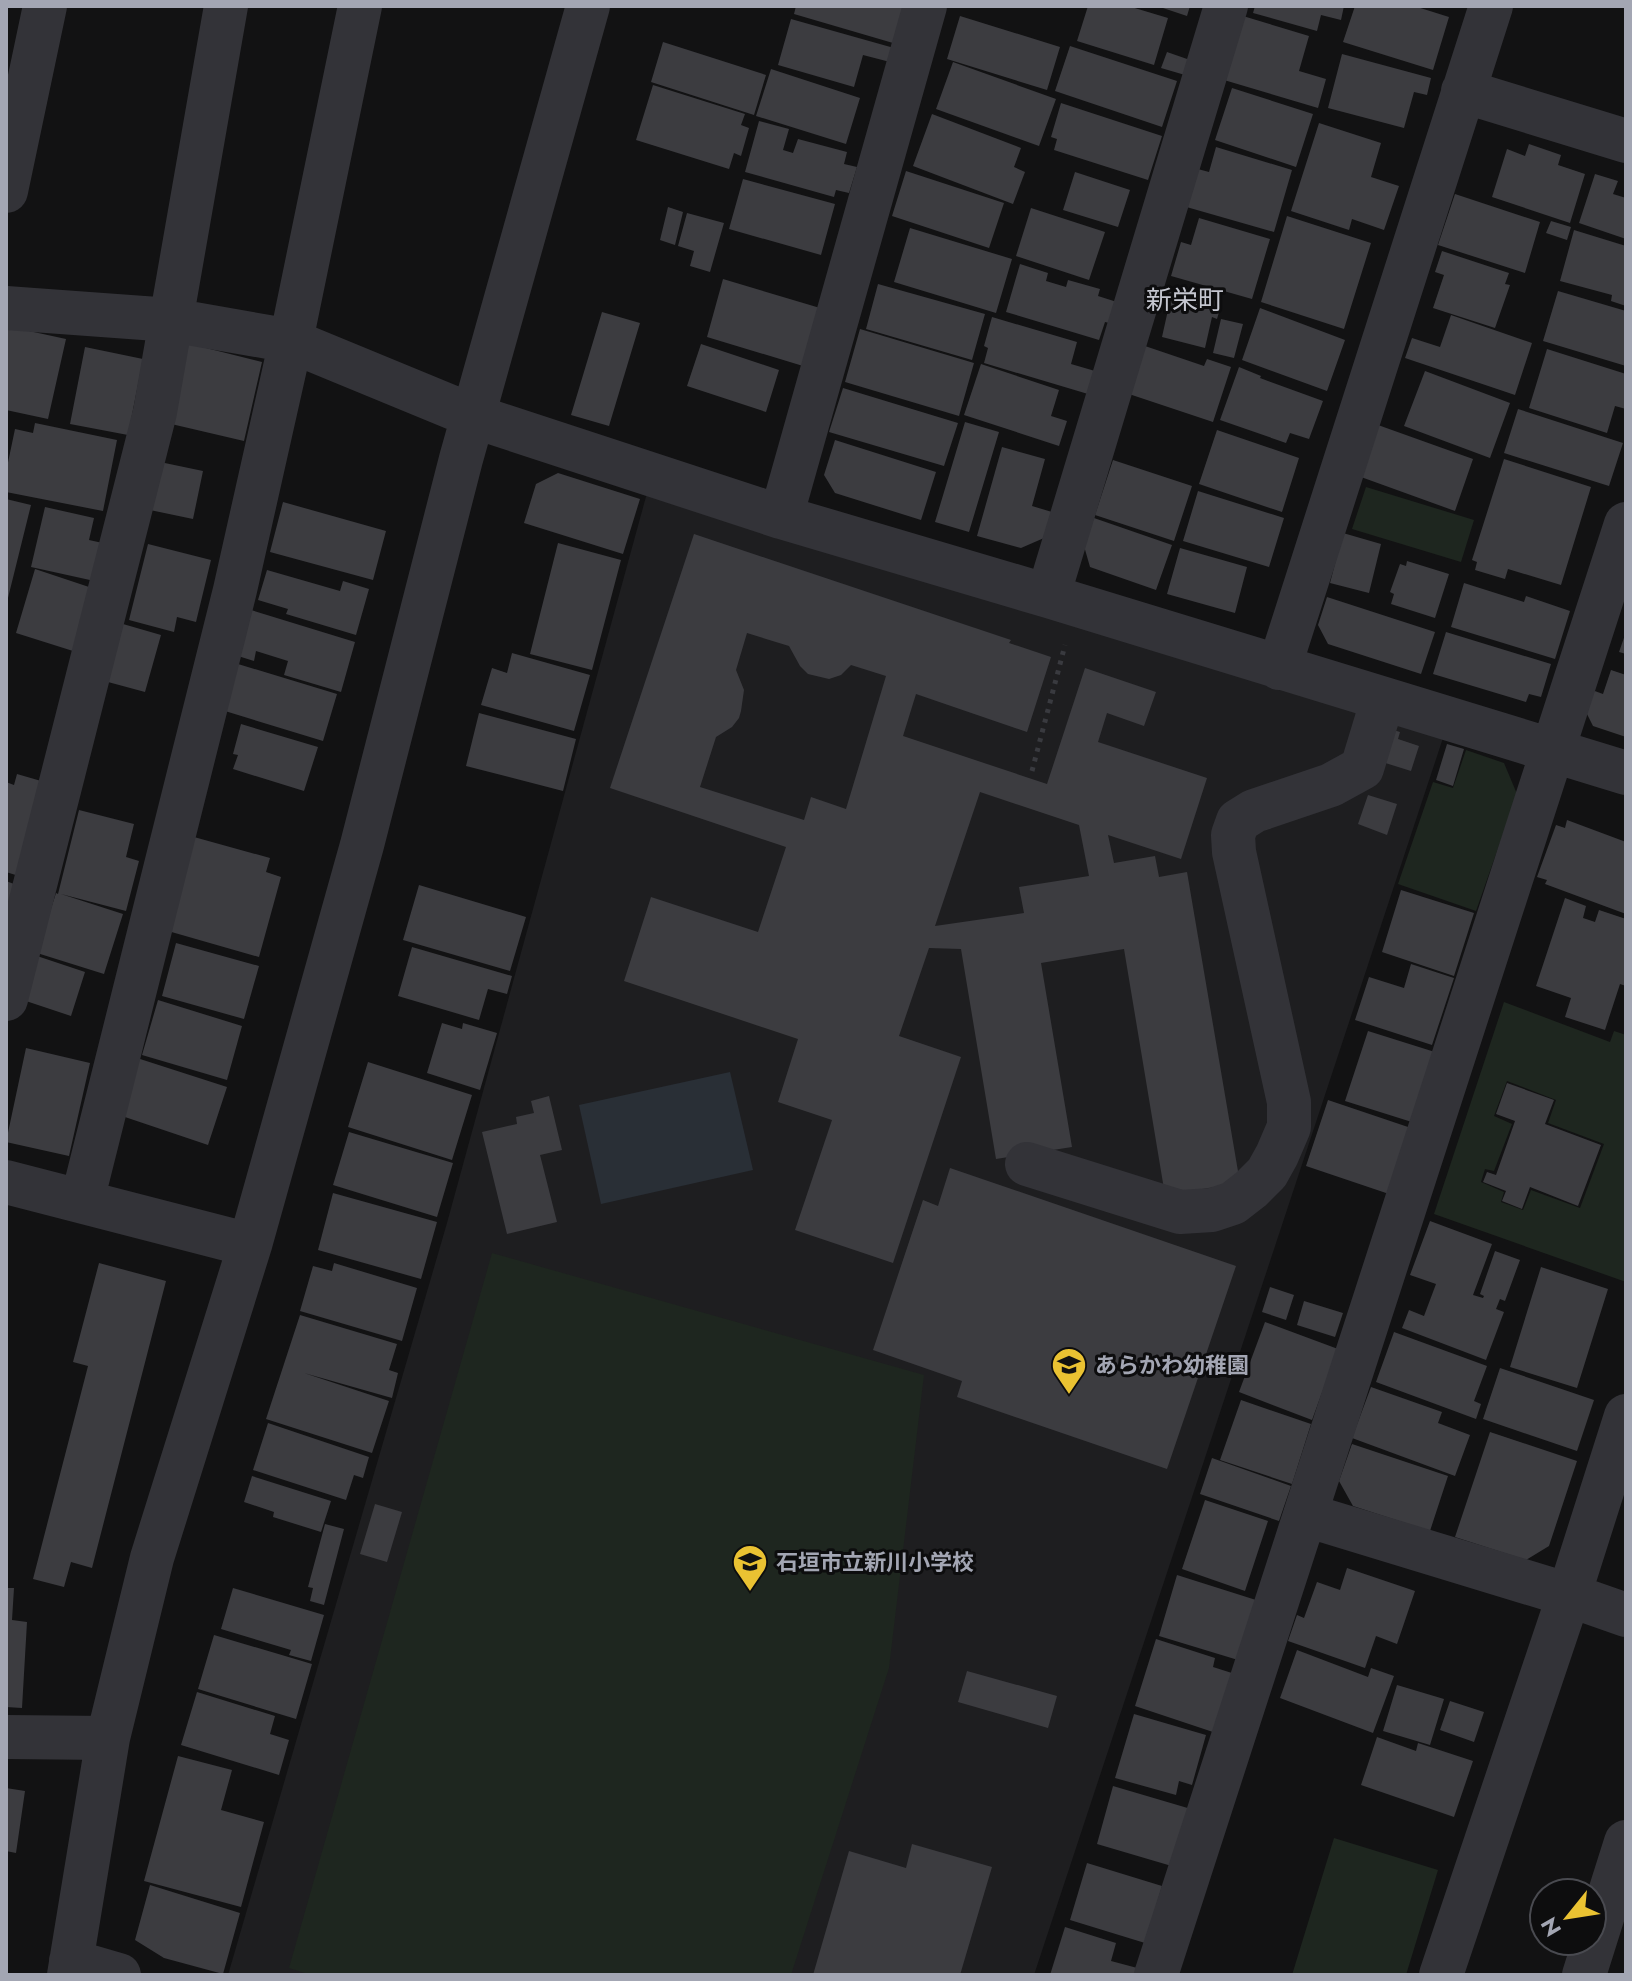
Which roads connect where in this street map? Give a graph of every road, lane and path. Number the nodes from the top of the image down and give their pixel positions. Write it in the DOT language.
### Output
graph roads {
  1 [pos="45,6"];
  2 [pos="226,6"];
  3 [pos="360,6"];
  4 [pos="588,6"];
  5 [pos="925,6"];
  6 [pos="1226,6"];
  7 [pos="1491,6"];
  8 [pos="1463,91"];
  9 [pos="1626,141"];
  10 [pos="6,191"];
  11 [pos="6,308"];
  12 [pos="171,320"];
  13 [pos="291,341"];
  14 [pos="473,416"];
  15 [pos="781,517"];
  16 [pos="1626,524"];
  17 [pos="1048,596"];
  18 [pos="1067,639"];
  19 [pos="1260,669"];
  20 [pos="1383,699"];
  21 [pos="1554,750"];
  22 [pos="1032,771"];
  23 [pos="1626,773"];
  24 [pos="6,999"];
  25 [pos="1027,1164"];
  26 [pos="6,1182"];
  27 [pos="82,1201"];
  28 [pos="250,1245"];
  29 [pos="1626,1416"];
  30 [pos="1306,1515"];
  31 [pos="1569,1595"];
  32 [pos="1626,1615"];
  33 [pos="6,1737"];
  34 [pos="108,1738"];
  35 [pos="1626,1842"];
  36 [pos="70,1968"];
  37 [pos="119,1975"];
  38 [pos="1156,1975"];
  39 [pos="1441,1975"];
  40 [pos="1584,1975"];
  1 -- 10 [label="street"];
  2 -- 12 [label="street"];
  3 -- 13 [label="street"];
  4 -- 14 [label="street"];
  5 -- 15 [label="street"];
  6 -- 17 [label="street"];
  7 -- 8 [label="street"];
  8 -- 9 [label="street"];
  8 -- 19 [label="street"];
  11 -- 12 [label="street"];
  12 -- 13 [label="street"];
  12 -- 24 [label="street"];
  13 -- 14 [label="street"];
  13 -- 27 [label="street"];
  14 -- 15 [label="street"];
  14 -- 28 [label="street"];
  15 -- 17 [label="street"];
  16 -- 21 [label="street"];
  17 -- 19 [label="street"];
  18 -- 22 [label="path"];
  19 -- 20 [label="street"];
  20 -- 21 [label="street"];
  20 -- 25 [label="street"];
  21 -- 23 [label="street"];
  21 -- 30 [label="street"];
  26 -- 27 [label="street"];
  27 -- 28 [label="street"];
  28 -- 34 [label="street"];
  29 -- 31 [label="street"];
  30 -- 31 [label="street"];
  30 -- 38 [label="street"];
  31 -- 32 [label="street"];
  31 -- 39 [label="street"];
  33 -- 34 [label="street"];
  34 -- 36 [label="street"];
  35 -- 40 [label="street"];
  36 -- 37 [label="street"];
}
